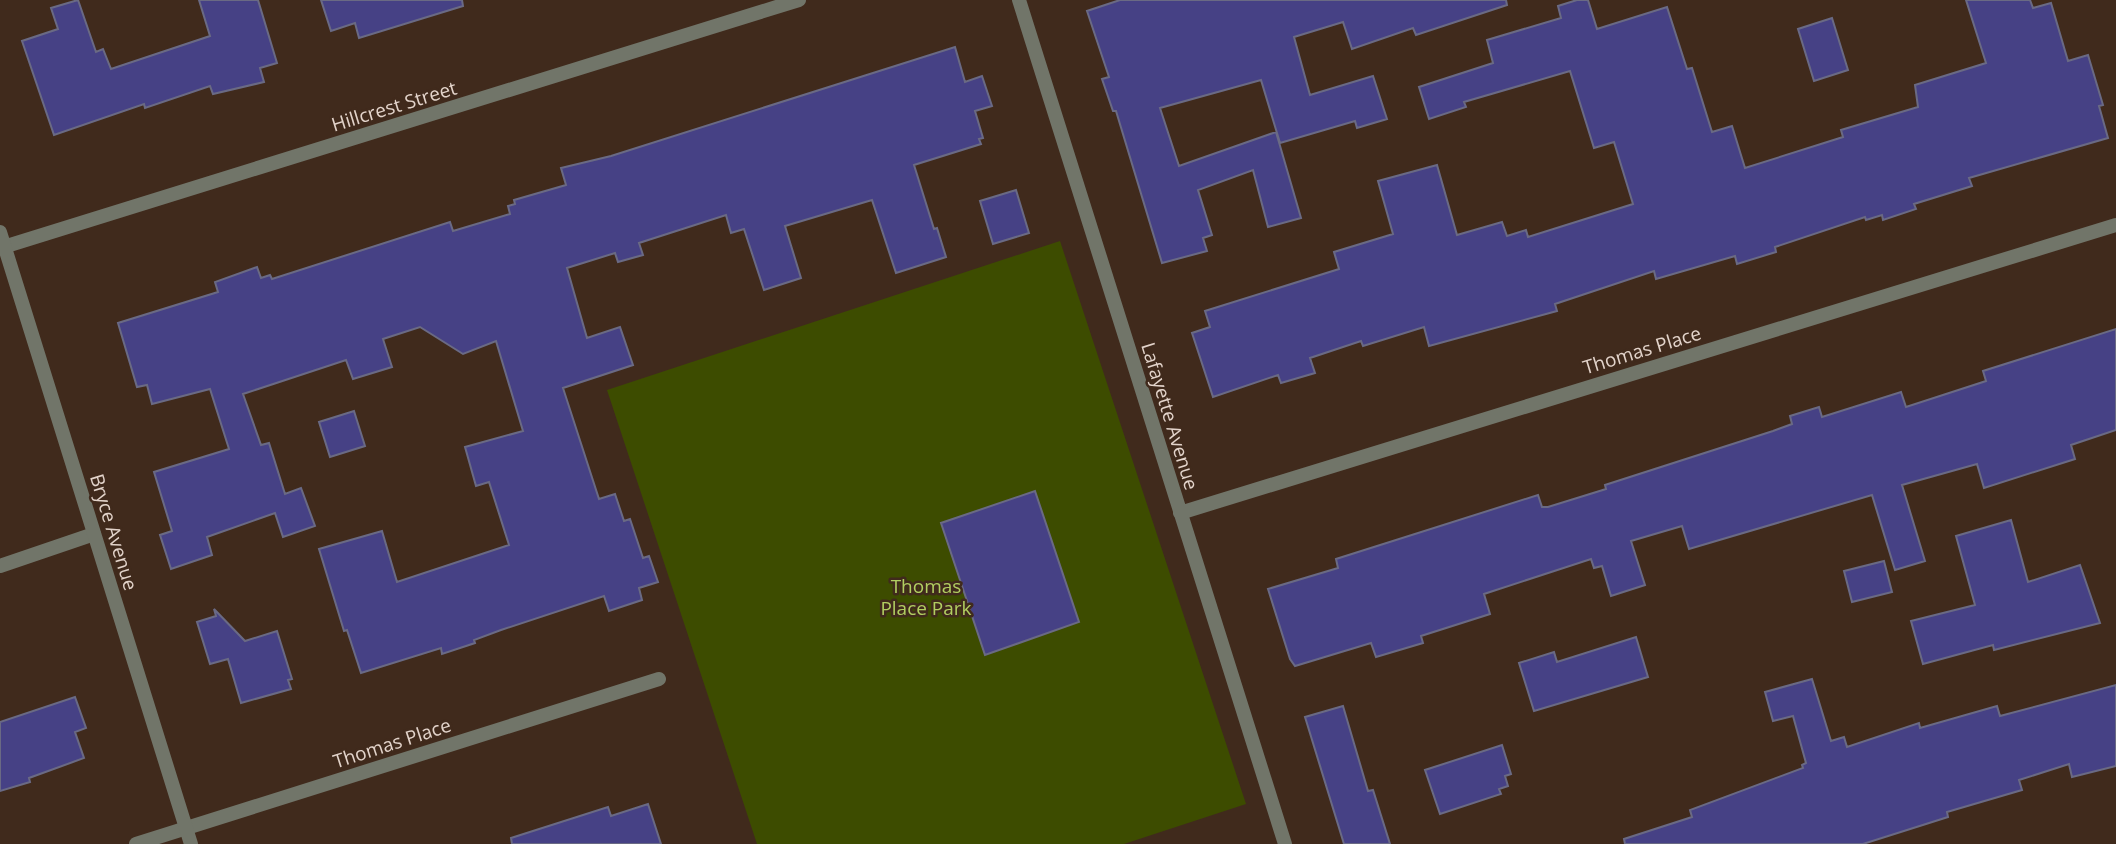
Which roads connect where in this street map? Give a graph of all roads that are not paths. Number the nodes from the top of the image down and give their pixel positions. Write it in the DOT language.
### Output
graph roads {
  1 [pos="799,0"];
  2 [pos="1019,0"];
  3 [pos="2116,225"];
  4 [pos="0,232"];
  5 [pos="2,248"];
  6 [pos="1180,513"];
  7 [pos="94,534"];
  8 [pos="0,566"];
  9 [pos="659,679"];
  10 [pos="186,828"];
  11 [pos="136,844"];
  12 [pos="191,844"];
  13 [pos="1285,844"];
  1 -- 5 [label="street, Hillcrest Street"];
  2 -- 6 [label="street, Lafayette Avenue"];
  3 -- 6 [label="street, Thomas Place"];
  4 -- 5 [label="street, Bryce Avenue"];
  5 -- 7 [label="street, Bryce Avenue"];
  6 -- 13 [label="street, Lafayette Avenue"];
  7 -- 8 [label="street"];
  7 -- 10 [label="street, Bryce Avenue"];
  9 -- 10 [label="street, Thomas Place"];
  10 -- 11 [label="street, Thomas Place"];
  10 -- 12 [label="street, Bryce Avenue"];
}
